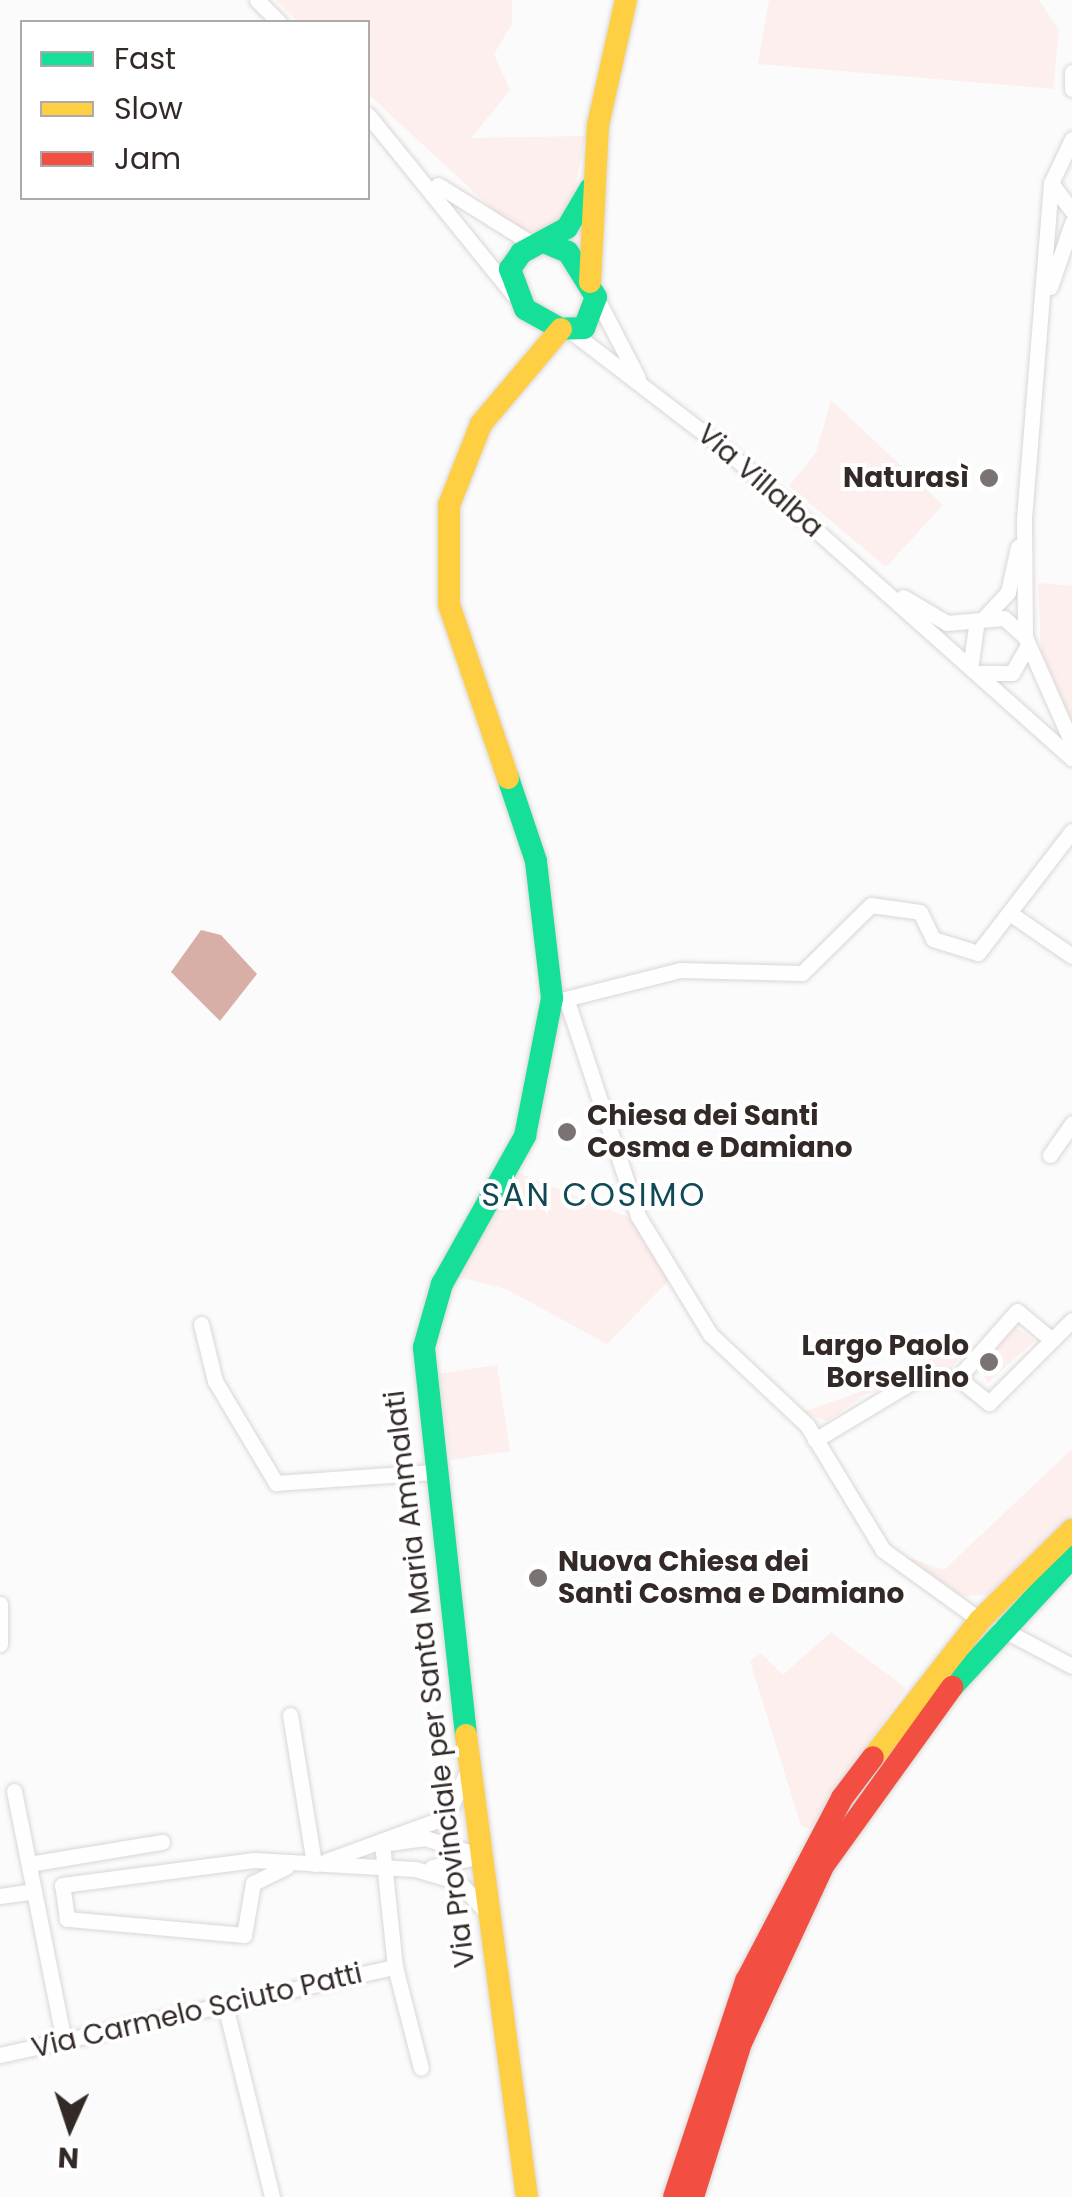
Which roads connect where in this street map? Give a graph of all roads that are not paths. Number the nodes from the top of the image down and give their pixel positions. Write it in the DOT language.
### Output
graph roads {
  1 [pos="257,0"];
  2 [pos="626,0"];
  3 [pos="278,20"];
  4 [pos="1072,72"];
  5 [pos="1072,89"];
  6 [pos="370,117"];
  7 [pos="1072,139"];
  8 [pos="1066,161"];
  9 [pos="418,171"];
  10 [pos="1051,183"];
  11 [pos="590,189"];
  12 [pos="1072,210"];
  13 [pos="1072,224"];
  14 [pos="539,243"];
  15 [pos="593,290"];
  16 [pos="521,304"];
  17 [pos="1045,305"];
  18 [pos="566,330"];
  19 [pos="517,376"];
  20 [pos="638,378"];
  21 [pos="1024,518"];
  22 [pos="882,584"];
  23 [pos="978,623"];
  24 [pos="1026,643"];
  25 [pos="974,667"];
  26 [pos="1072,743"];
  27 [pos="1072,758"];
  28 [pos="1072,831"];
  29 [pos="1014,916"];
  30 [pos="1072,956"];
  31 [pos="560,999"];
  32 [pos="1072,1124"];
  33 [pos="1060,1149"];
  34 [pos="201,1324"];
  35 [pos="1062,1330"];
  36 [pos="958,1378"];
  37 [pos="815,1440"];
  38 [pos="432,1472"];
  39 [pos="1072,1530"];
  40 [pos="1072,1557"];
  41 [pos="0,1604"];
  42 [pos="990,1624"];
  43 [pos="0,1644"];
  44 [pos="1072,1666"];
  45 [pos="290,1715"];
  46 [pos="469,1760"];
  47 [pos="14,1791"];
  48 [pos="162,1842"];
  49 [pos="382,1844"];
  50 [pos="481,1856"];
  51 [pos="29,1864"];
  52 [pos="314,1864"];
  53 [pos="286,1867"];
  54 [pos="385,1869"];
  55 [pos="416,1869"];
  56 [pos="34,1891"];
  57 [pos="0,1896"];
  58 [pos="488,1914"];
  59 [pos="395,1967"];
  60 [pos="225,2005"];
  61 [pos="64,2041"];
  62 [pos="0,2055"];
  63 [pos="421,2068"];
  64 [pos="272,2197"];
  65 [pos="527,2197"];
  66 [pos="674,2197"];
  67 [pos="692,2197"];
  1 -- 3 [label="street"];
  2 -- 11 [label="street"];
  4 -- 5 [label="street"];
  6 -- 9 [label="street"];
  7 -- 8 [label="street"];
  8 -- 10 [label="street"];
  9 -- 14 [label="street"];
  9 -- 16 [label="street"];
  10 -- 12 [label="street"];
  10 -- 17 [label="street"];
  11 -- 14 [label="street"];
  11 -- 15 [label="street"];
  13 -- 17 [label="street"];
  14 -- 15 [label="street"];
  14 -- 16 [label="street"];
  15 -- 18 [label="street"];
  15 -- 20 [label="street"];
  16 -- 18 [label="street"];
  16 -- 19 [label="street"];
  17 -- 21 [label="street"];
  18 -- 19 [label="street"];
  18 -- 20 [label="street, Via Villalba"];
  19 -- 31 [label="street, Via Provinciale per Santa Maria Ammalati"];
  20 -- 22 [label="street, Via Villalba"];
  21 -- 23 [label="street"];
  21 -- 24 [label="street"];
  22 -- 23 [label="street"];
  22 -- 25 [label="street"];
  23 -- 24 [label="street"];
  23 -- 25 [label="street"];
  24 -- 25 [label="street"];
  24 -- 26 [label="street"];
  25 -- 27 [label="street"];
  28 -- 29 [label="street"];
  29 -- 30 [label="street"];
  29 -- 31 [label="street"];
  31 -- 37 [label="street"];
  31 -- 38 [label="street, Via Provinciale per Santa Maria Ammalati"];
  32 -- 33 [label="street"];
  34 -- 38 [label="street"];
  35 -- 36 [label="street"];
  35 -- 36 [label="street"];
  36 -- 37 [label="street"];
  37 -- 42 [label="street"];
  38 -- 46 [label="street, Via Provinciale per Santa Maria Ammalati"];
  39 -- 42 [label="street"];
  40 -- 42 [label="street"];
  41 -- 43 [label="street"];
  42 -- 44 [label="street"];
  42 -- 66 [label="street"];
  42 -- 67 [label="street"];
  45 -- 52 [label="street"];
  46 -- 49 [label="street"];
  46 -- 50 [label="street, Via Provinciale per Santa Maria Ammalati"];
  47 -- 51 [label="street"];
  48 -- 51 [label="street"];
  49 -- 50 [label="street"];
  49 -- 52 [label="street"];
  49 -- 54 [label="street, Via Carmelo Sciuto Patti"];
  50 -- 55 [label="street"];
  50 -- 58 [label="street, Via Provinciale per Santa Maria Ammalati"];
  51 -- 56 [label="street"];
  52 -- 53 [label="street"];
  52 -- 54 [label="street"];
  53 -- 53 [label="street"];
  54 -- 55 [label="street"];
  54 -- 59 [label="street, Via Carmelo Sciuto Patti"];
  55 -- 58 [label="street"];
  56 -- 57 [label="street"];
  56 -- 61 [label="street"];
  58 -- 65 [label="street, Via Provinciale per Santa Maria Ammalati"];
  59 -- 60 [label="street, Via Carmelo Sciuto Patti"];
  59 -- 63 [label="street, Via Carmelo Sciuto Patti"];
  60 -- 61 [label="street, Via Carmelo Sciuto Patti"];
  60 -- 64 [label="street"];
  61 -- 62 [label="street, Via Carmelo Sciuto Patti"];
}
